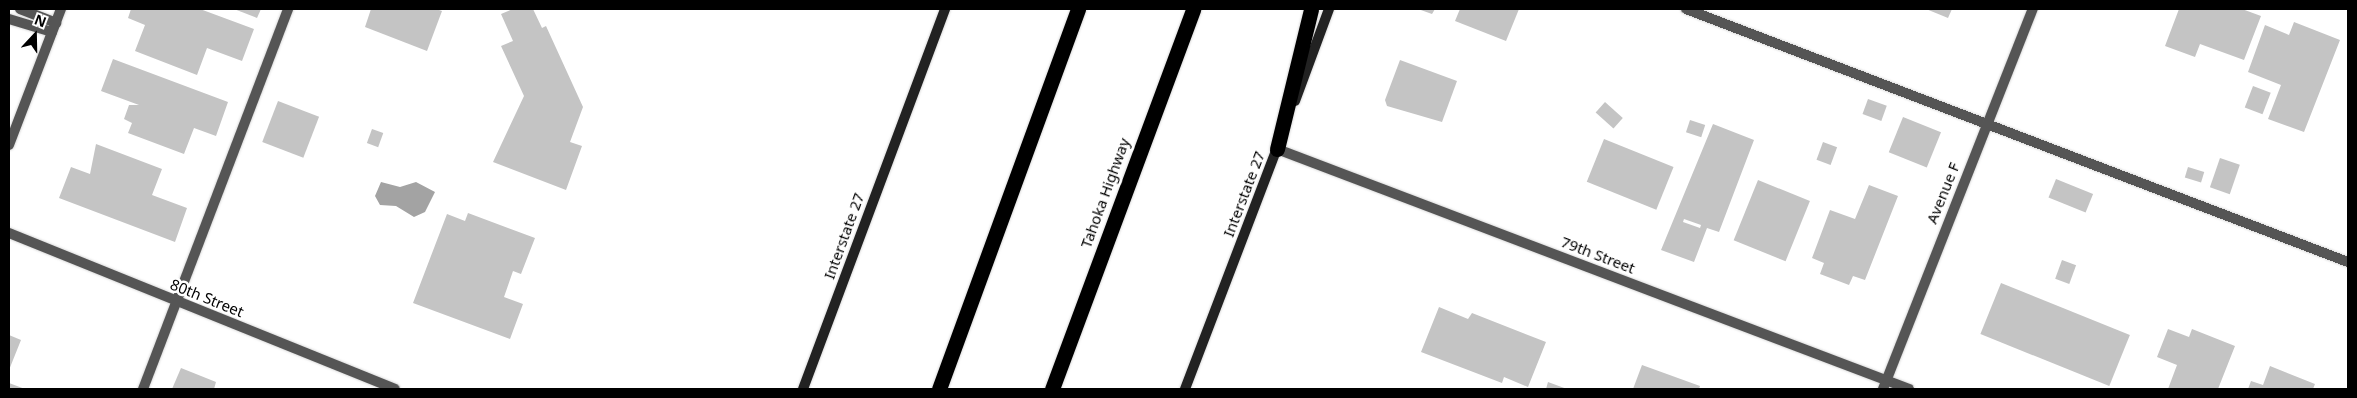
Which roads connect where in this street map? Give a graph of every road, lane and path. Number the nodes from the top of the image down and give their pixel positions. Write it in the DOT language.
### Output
graph roads {
  1 [pos="20,9"];
  2 [pos="61,9"];
  3 [pos="288,9"];
  4 [pos="945,9"];
  5 [pos="1078,9"];
  6 [pos="1193,9"];
  7 [pos="1312,9"];
  8 [pos="1329,9"];
  9 [pos="1686,9"];
  10 [pos="2033,9"];
  11 [pos="9,20"];
  12 [pos="54,27"];
  13 [pos="1987,124"];
  14 [pos="9,145"];
  15 [pos="1277,149"];
  16 [pos="9,233"];
  17 [pos="2348,262"];
  18 [pos="176,302"];
  19 [pos="1885,385"];
  20 [pos="143,389"];
  21 [pos="395,389"];
  22 [pos="803,389"];
  23 [pos="939,389"];
  24 [pos="1052,389"];
  25 [pos="1185,389"];
  26 [pos="1909,389"];
  1 -- 12 [label="street"];
  2 -- 12 [label="street"];
  3 -- 18 [label="street"];
  4 -- 22 [label="main road, Interstate 27"];
  5 -- 23 [label="highway"];
  6 -- 24 [label="highway, Tahoka Highway"];
  7 -- 15 [label="highway"];
  8 -- 15 [label="main road, Interstate 27"];
  9 -- 13 [label="street"];
  10 -- 13 [label="street, Avenue F"];
  11 -- 12 [label="street"];
  12 -- 14 [label="street"];
  13 -- 17 [label="street"];
  13 -- 19 [label="street, Avenue F"];
  15 -- 19 [label="street, 79th Street"];
  15 -- 25 [label="main road, Interstate 27"];
  16 -- 18 [label="street, 80th Street"];
  18 -- 20 [label="street"];
  18 -- 21 [label="street, 80th Street"];
  19 -- 26 [label="street, 79th Street"];
}
